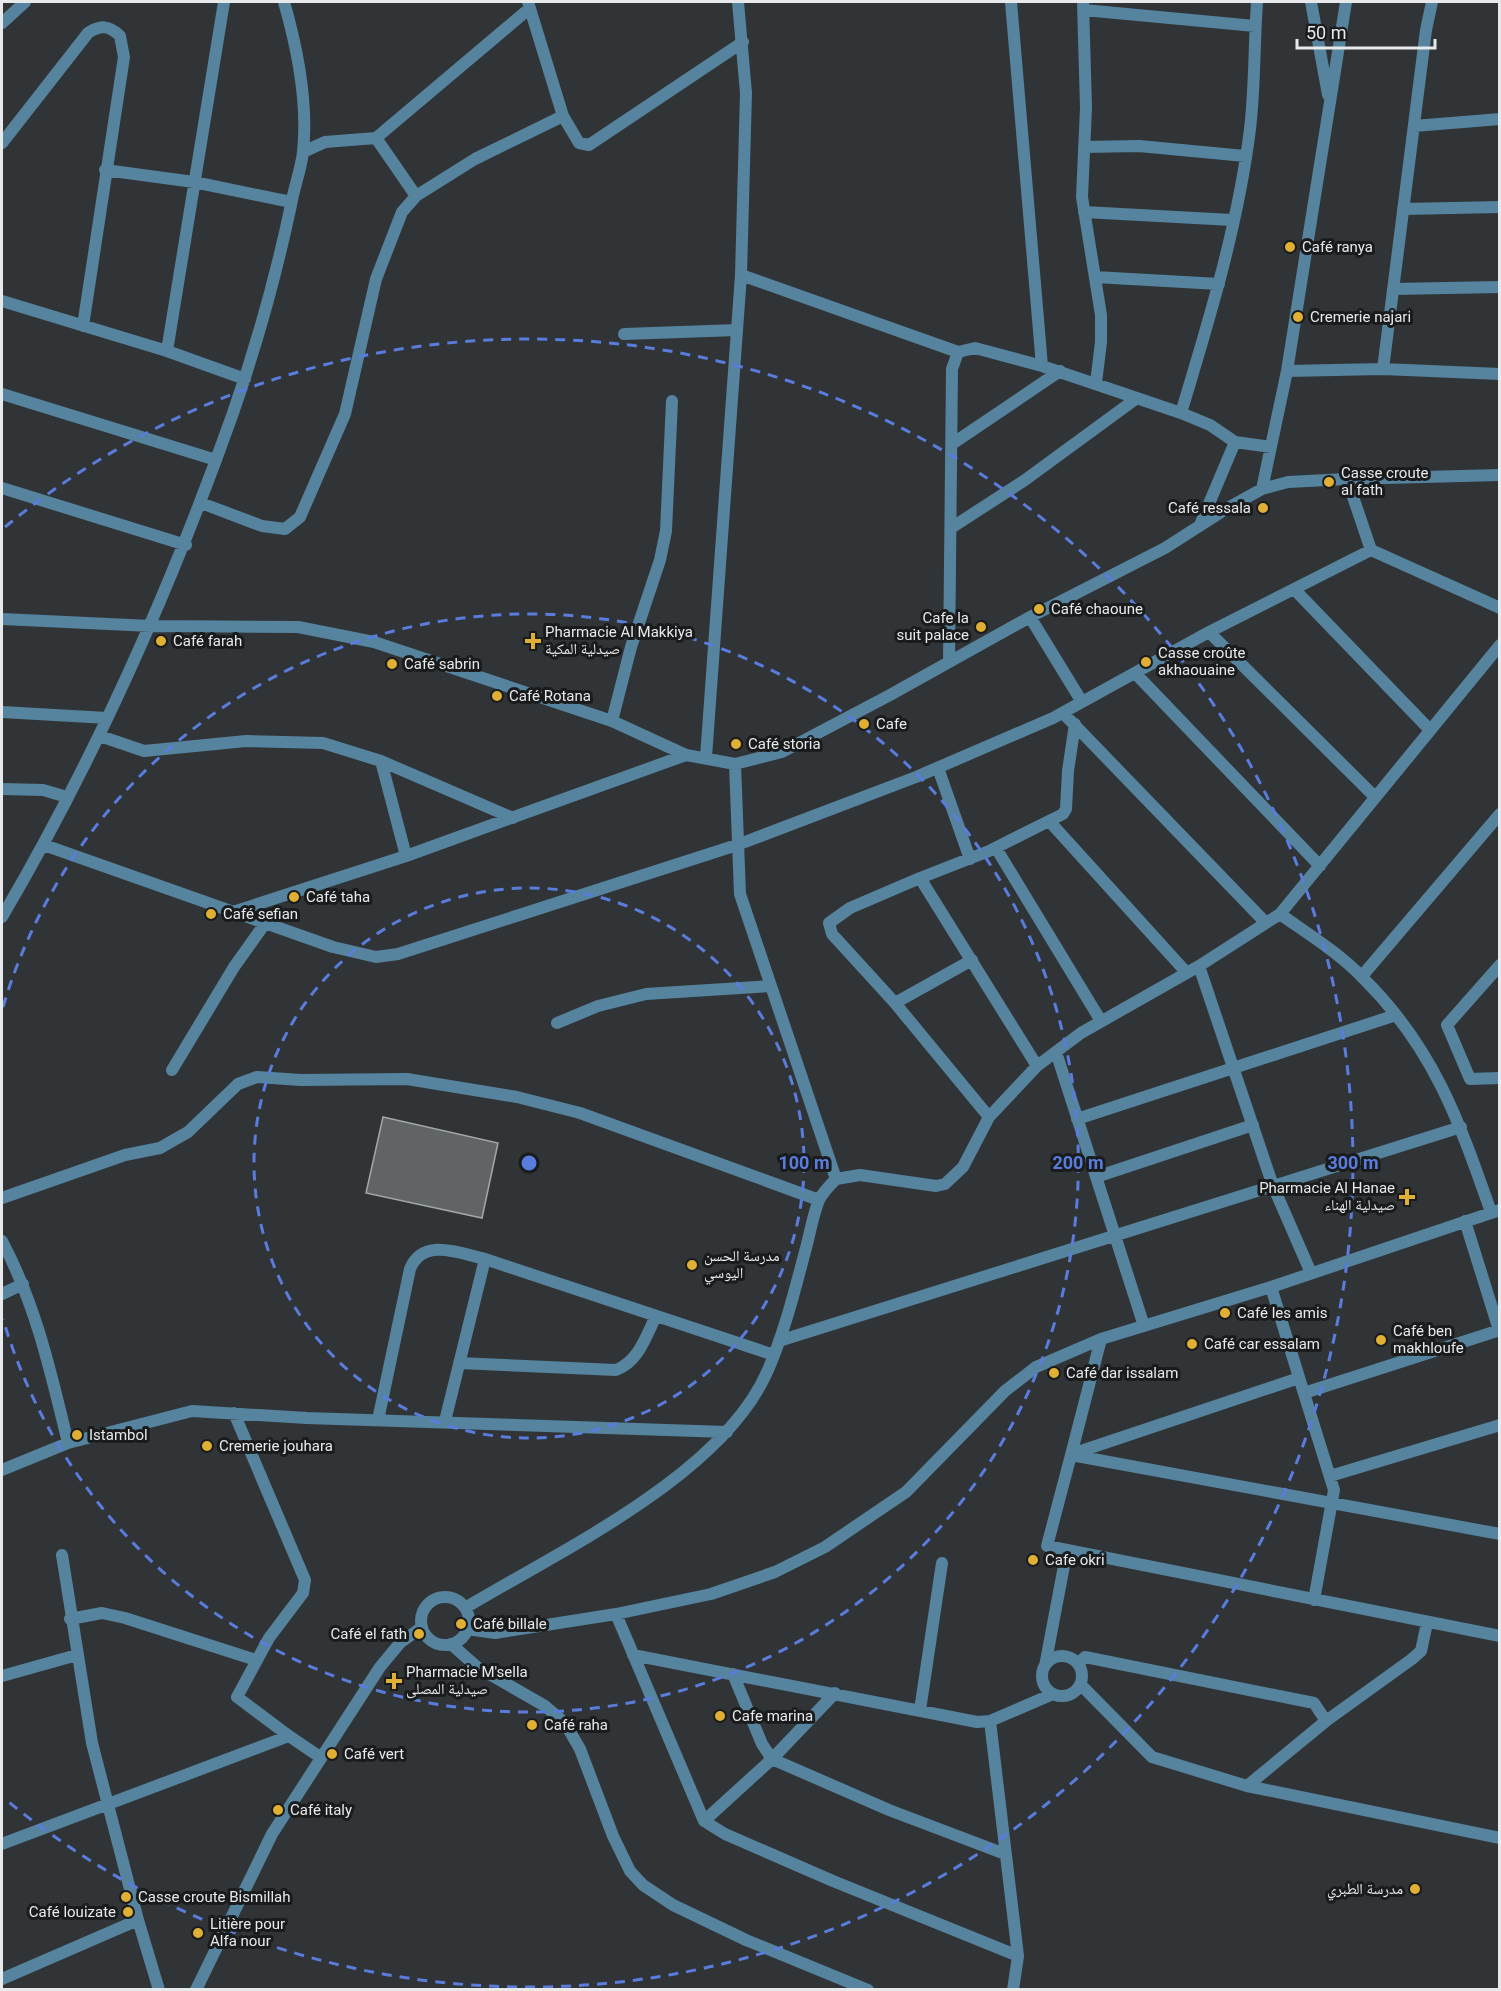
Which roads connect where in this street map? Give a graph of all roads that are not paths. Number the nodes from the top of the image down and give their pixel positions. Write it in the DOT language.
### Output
graph roads {
  1 [pos="25,2"];
  2 [pos="224,2"];
  3 [pos="284,2"];
  4 [pos="738,2"];
  5 [pos="1011,2"];
  6 [pos="1257,2"];
  7 [pos="1311,2"];
  8 [pos="1346,2"];
  9 [pos="1432,2"];
  10 [pos="529,5"];
  11 [pos="1084,6"];
  12 [pos="2,23"];
  13 [pos="1255,26"];
  14 [pos="742,42"];
  15 [pos="1330,105"];
  16 [pos="563,116"];
  17 [pos="1500,119"];
  18 [pos="1414,126"];
  19 [pos="376,138"];
  20 [pos="2,143"];
  21 [pos="1084,147"];
  22 [pos="303,152"];
  23 [pos="1245,156"];
  24 [pos="105,171"];
  25 [pos="194,182"];
  26 [pos="416,196"];
  27 [pos="291,202"];
  28 [pos="1500,207"];
  29 [pos="1403,209"];
  30 [pos="1084,212"];
  31 [pos="1232,220"];
  32 [pos="741,275"];
  33 [pos="1095,277"];
  34 [pos="1219,284"];
  35 [pos="1500,287"];
  36 [pos="1393,289"];
  37 [pos="2,301"];
  38 [pos="83,326"];
  39 [pos="737,330"];
  40 [pos="624,334"];
  41 [pos="167,351"];
  42 [pos="958,352"];
  43 [pos="1042,366"];
  44 [pos="1383,369"];
  45 [pos="1060,371"];
  46 [pos="1287,371"];
  47 [pos="1500,374"];
  48 [pos="245,379"];
  49 [pos="1096,383"];
  50 [pos="2,394"];
  51 [pos="1137,398"];
  52 [pos="672,401"];
  53 [pos="1180,413"];
  54 [pos="1235,441"];
  55 [pos="952,444"];
  56 [pos="1271,447"];
  57 [pos="216,460"];
  58 [pos="1500,475"];
  59 [pos="1347,478"];
  60 [pos="2,488"];
  61 [pos="1262,489"];
  62 [pos="201,503"];
  63 [pos="1200,525"];
  64 [pos="951,528"];
  65 [pos="186,545"];
  66 [pos="1371,550"];
  67 [pos="1294,589"];
  68 [pos="1500,608"];
  69 [pos="1030,617"];
  70 [pos="2,619"];
  71 [pos="152,626"];
  72 [pos="1209,632"];
  73 [pos="1500,645"];
  74 [pos="949,662"];
  75 [pos="1135,672"];
  76 [pos="1082,702"];
  77 [pos="2,712"];
  78 [pos="1063,712"];
  79 [pos="107,718"];
  80 [pos="612,721"];
  81 [pos="1076,724"];
  82 [pos="1430,730"];
  83 [pos="100,736"];
  84 [pos="686,755"];
  85 [pos="706,758"];
  86 [pos="381,760"];
  87 [pos="735,764"];
  88 [pos="938,768"];
  89 [pos="2,789"];
  90 [pos="68,797"];
  91 [pos="1375,797"];
  92 [pos="1500,814"];
  93 [pos="513,818"];
  94 [pos="1050,822"];
  95 [pos="44,845"];
  96 [pos="737,845"];
  97 [pos="996,848"];
  98 [pos="406,855"];
  99 [pos="970,859"];
  100 [pos="1320,866"];
  101 [pos="920,878"];
  102 [pos="236,911"];
  103 [pos="1280,914"];
  104 [pos="2,917"];
  105 [pos="266,922"];
  106 [pos="1266,923"];
  107 [pos="972,960"];
  108 [pos="1500,965"];
  109 [pos="1199,966"];
  110 [pos="1186,972"];
  111 [pos="1362,976"];
  112 [pos="771,986"];
  113 [pos="895,1003"];
  114 [pos="1396,1015"];
  115 [pos="1101,1021"];
  116 [pos="557,1023"];
  117 [pos="1056,1052"];
  118 [pos="1036,1066"];
  119 [pos="172,1070"];
  120 [pos="1233,1070"];
  121 [pos="1500,1078"];
  122 [pos="989,1117"];
  123 [pos="1077,1119"];
  124 [pos="1253,1125"];
  125 [pos="1461,1127"];
  126 [pos="1096,1177"];
  127 [pos="836,1179"];
  128 [pos="1273,1186"];
  129 [pos="2,1198"];
  130 [pos="819,1200"];
  131 [pos="1495,1211"];
  132 [pos="1465,1221"];
  133 [pos="1115,1237"];
  134 [pos="2,1241"];
  135 [pos="485,1259"];
  136 [pos="1311,1273"];
  137 [pos="23,1284"];
  138 [pos="1271,1287"];
  139 [pos="2,1294"];
  140 [pos="656,1316"];
  141 [pos="1144,1326"];
  142 [pos="1499,1330"];
  143 [pos="1101,1339"];
  144 [pos="779,1341"];
  145 [pos="774,1355"];
  146 [pos="459,1363"];
  147 [pos="1299,1378"];
  148 [pos="1304,1394"];
  149 [pos="234,1413"];
  150 [pos="378,1420"];
  151 [pos="445,1421"];
  152 [pos="1500,1425"];
  153 [pos="727,1432"];
  154 [pos="68,1443"];
  155 [pos="1071,1455"];
  156 [pos="2,1470"];
  157 [pos="1330,1476"];
  158 [pos="1332,1502"];
  159 [pos="1500,1534"];
  160 [pos="1067,1550"];
  161 [pos="62,1555"];
  162 [pos="942,1563"];
  163 [pos="1314,1600"];
  164 [pos="465,1608"];
  165 [pos="616,1614"];
  166 [pos="70,1619"];
  167 [pos="1427,1623"];
  168 [pos="422,1627"];
  169 [pos="467,1629"];
  170 [pos="1500,1636"];
  171 [pos="451,1644"];
  172 [pos="77,1655"];
  173 [pos="633,1655"];
  174 [pos="256,1660"];
  175 [pos="1078,1664"];
  176 [pos="1043,1670"];
  177 [pos="733,1674"];
  178 [pos="2,1676"];
  179 [pos="1081,1685"];
  180 [pos="835,1693"];
  181 [pos="1053,1694"];
  182 [pos="1036,1701"];
  183 [pos="920,1710"];
  184 [pos="990,1721"];
  185 [pos="1326,1721"];
  186 [pos="289,1736"];
  187 [pos="320,1757"];
  188 [pos="772,1759"];
  189 [pos="1247,1786"];
  190 [pos="108,1806"];
  191 [pos="704,1821"];
  192 [pos="1500,1838"];
  193 [pos="2,1844"];
  194 [pos="1005,1854"];
  195 [pos="138,1920"];
  196 [pos="1018,1956"];
  197 [pos="2,1979"];
  198 [pos="159,1989"];
  199 [pos="196,1989"];
  200 [pos="868,1989"];
  201 [pos="1013,1989"];
  1 -- 12 [label="street"];
  2 -- 25 [label="street"];
  3 -- 22 [label="street"];
  4 -- 14 [label="street"];
  5 -- 43 [label="street"];
  6 -- 13 [label="street"];
  7 -- 15 [label="street"];
  8 -- 15 [label="street"];
  9 -- 18 [label="street"];
  10 -- 16 [label="street"];
  10 -- 19 [label="street"];
  11 -- 13 [label="street"];
  11 -- 21 [label="street"];
  13 -- 23 [label="street"];
  14 -- 16 [label="street"];
  14 -- 32 [label="street"];
  15 -- 46 [label="street"];
  16 -- 26 [label="street"];
  17 -- 18 [label="street"];
  18 -- 29 [label="street"];
  19 -- 22 [label="street"];
  19 -- 26 [label="street"];
  20 -- 24 [label="street"];
  21 -- 23 [label="street"];
  21 -- 30 [label="street"];
  22 -- 27 [label="street"];
  23 -- 31 [label="street"];
  24 -- 25 [label="street"];
  24 -- 38 [label="street"];
  25 -- 27 [label="street"];
  25 -- 41 [label="street"];
  26 -- 62 [label="street"];
  27 -- 48 [label="street"];
  28 -- 29 [label="street"];
  29 -- 36 [label="street"];
  30 -- 31 [label="street"];
  30 -- 33 [label="street"];
  31 -- 34 [label="street"];
  32 -- 39 [label="street"];
  32 -- 42 [label="street"];
  33 -- 34 [label="street"];
  33 -- 49 [label="street"];
  34 -- 53 [label="street"];
  35 -- 36 [label="street"];
  36 -- 44 [label="street"];
  37 -- 38 [label="street"];
  38 -- 41 [label="street"];
  39 -- 40 [label="street"];
  39 -- 85 [label="street"];
  41 -- 48 [label="street"];
  42 -- 43 [label="street"];
  42 -- 55 [label="street"];
  43 -- 45 [label="street"];
  44 -- 46 [label="street"];
  44 -- 47 [label="street"];
  45 -- 49 [label="street"];
  45 -- 55 [label="street"];
  46 -- 56 [label="street"];
  48 -- 57 [label="street"];
  49 -- 51 [label="street"];
  50 -- 57 [label="street"];
  51 -- 53 [label="street"];
  51 -- 64 [label="street"];
  52 -- 80 [label="street"];
  53 -- 54 [label="street"];
  54 -- 56 [label="street"];
  54 -- 63 [label="street"];
  55 -- 64 [label="street"];
  56 -- 61 [label="street"];
  57 -- 62 [label="street"];
  58 -- 59 [label="street"];
  59 -- 61 [label="street"];
  59 -- 66 [label="street"];
  60 -- 65 [label="street"];
  61 -- 63 [label="street"];
  62 -- 65 [label="street"];
  63 -- 69 [label="street"];
  64 -- 74 [label="street"];
  65 -- 71 [label="street"];
  66 -- 67 [label="street"];
  66 -- 68 [label="street"];
  67 -- 72 [label="street"];
  67 -- 82 [label="street"];
  69 -- 74 [label="street"];
  69 -- 76 [label="street"];
  70 -- 71 [label="street"];
  71 -- 79 [label="street"];
  71 -- 80 [label="street"];
  72 -- 75 [label="street"];
  72 -- 91 [label="street"];
  73 -- 82 [label="street"];
  74 -- 87 [label="street"];
  75 -- 76 [label="street"];
  75 -- 100 [label="street"];
  76 -- 78 [label="street"];
  77 -- 79 [label="street"];
  78 -- 81 [label="street"];
  78 -- 88 [label="street"];
  79 -- 83 [label="street"];
  80 -- 84 [label="street"];
  81 -- 94 [label="street"];
  81 -- 106 [label="street"];
  82 -- 91 [label="street"];
  83 -- 86 [label="street"];
  83 -- 90 [label="street"];
  84 -- 85 [label="street"];
  84 -- 93 [label="street"];
  85 -- 87 [label="street"];
  86 -- 93 [label="street"];
  86 -- 98 [label="street"];
  87 -- 96 [label="street"];
  88 -- 96 [label="street"];
  88 -- 99 [label="street"];
  89 -- 90 [label="street"];
  90 -- 95 [label="street"];
  91 -- 100 [label="street"];
  92 -- 111 [label="street"];
  93 -- 98 [label="street"];
  94 -- 97 [label="street"];
  94 -- 110 [label="street"];
  95 -- 102 [label="street"];
  95 -- 104 [label="street"];
  96 -- 105 [label="street"];
  96 -- 112 [label="street"];
  97 -- 99 [label="street"];
  97 -- 115 [label="street"];
  98 -- 102 [label="street"];
  99 -- 101 [label="street"];
  100 -- 103 [label="street"];
  101 -- 107 [label="street"];
  101 -- 113 [label="street"];
  102 -- 105 [label="street"];
  103 -- 106 [label="street"];
  103 -- 111 [label="street"];
  105 -- 119 [label="street"];
  106 -- 109 [label="street"];
  107 -- 113 [label="street"];
  107 -- 118 [label="street"];
  108 -- 121 [label="street"];
  109 -- 110 [label="street"];
  109 -- 120 [label="street"];
  110 -- 115 [label="street"];
  111 -- 114 [label="street"];
  112 -- 116 [label="street"];
  112 -- 127 [label="street"];
  113 -- 122 [label="street"];
  114 -- 120 [label="street"];
  114 -- 125 [label="street"];
  115 -- 117 [label="street"];
  117 -- 118 [label="street"];
  117 -- 123 [label="street"];
  118 -- 122 [label="street"];
  120 -- 123 [label="street"];
  120 -- 124 [label="street"];
  122 -- 127 [label="street"];
  123 -- 126 [label="street"];
  124 -- 126 [label="street"];
  124 -- 128 [label="street"];
  125 -- 128 [label="street"];
  125 -- 131 [label="street"];
  126 -- 133 [label="street"];
  127 -- 130 [label="street"];
  128 -- 133 [label="street"];
  128 -- 136 [label="street"];
  129 -- 130 [label="street"];
  130 -- 144 [label="street"];
  131 -- 132 [label="street"];
  132 -- 136 [label="street"];
  132 -- 142 [label="street"];
  133 -- 141 [label="street"];
  133 -- 144 [label="street"];
  134 -- 137 [label="street"];
  135 -- 140 [label="street"];
  135 -- 146 [label="street"];
  135 -- 150 [label="street"];
  136 -- 138 [label="street"];
  137 -- 139 [label="street"];
  137 -- 154 [label="street"];
  138 -- 141 [label="street"];
  138 -- 147 [label="street"];
  140 -- 145 [label="street"];
  140 -- 146 [label="street"];
  141 -- 143 [label="street"];
  142 -- 148 [label="street"];
  143 -- 155 [label="street"];
  143 -- 165 [label="street"];
  144 -- 145 [label="street"];
  145 -- 153 [label="street"];
  146 -- 151 [label="street"];
  147 -- 148 [label="street"];
  147 -- 155 [label="street"];
  148 -- 157 [label="street"];
  149 -- 150 [label="street"];
  149 -- 154 [label="street"];
  149 -- 174 [label="street"];
  150 -- 151 [label="street"];
  151 -- 153 [label="street"];
  152 -- 157 [label="street"];
  153 -- 164 [label="street"];
  154 -- 156 [label="street"];
  155 -- 158 [label="street"];
  155 -- 160 [label="street"];
  157 -- 158 [label="street"];
  158 -- 159 [label="street"];
  158 -- 163 [label="street"];
  160 -- 163 [label="street"];
  160 -- 176 [label="street"];
  161 -- 166 [label="street"];
  162 -- 183 [label="street"];
  163 -- 167 [label="street"];
  164 -- 168 [label="street"];
  164 -- 169 [label="street"];
  165 -- 169 [label="street"];
  165 -- 173 [label="street"];
  166 -- 172 [label="street"];
  166 -- 174 [label="street"];
  167 -- 170 [label="street"];
  167 -- 185 [label="street"];
  168 -- 171 [label="street"];
  168 -- 187 [label="street"];
  169 -- 171 [label="street"];
  171 -- 200 [label="street"];
  172 -- 178 [label="street"];
  172 -- 190 [label="street"];
  173 -- 177 [label="street"];
  173 -- 191 [label="street"];
  174 -- 186 [label="street"];
  175 -- 176 [label="street"];
  175 -- 179 [label="street"];
  175 -- 185 [label="street"];
  176 -- 181 [label="street"];
  176 -- 182 [label="street"];
  177 -- 180 [label="street"];
  177 -- 188 [label="street"];
  179 -- 181 [label="street"];
  179 -- 189 [label="street"];
  180 -- 183 [label="street"];
  180 -- 188 [label="street"];
  181 -- 182 [label="street"];
  182 -- 184 [label="street"];
  183 -- 184 [label="street"];
  184 -- 194 [label="street"];
  185 -- 189 [label="street"];
  186 -- 187 [label="street"];
  186 -- 190 [label="street"];
  187 -- 199 [label="street"];
  188 -- 191 [label="street"];
  188 -- 194 [label="street"];
  189 -- 192 [label="street"];
  190 -- 193 [label="street"];
  190 -- 195 [label="street"];
  191 -- 196 [label="street"];
  194 -- 196 [label="street"];
  195 -- 197 [label="street"];
  195 -- 198 [label="street"];
  196 -- 201 [label="street"];
}
